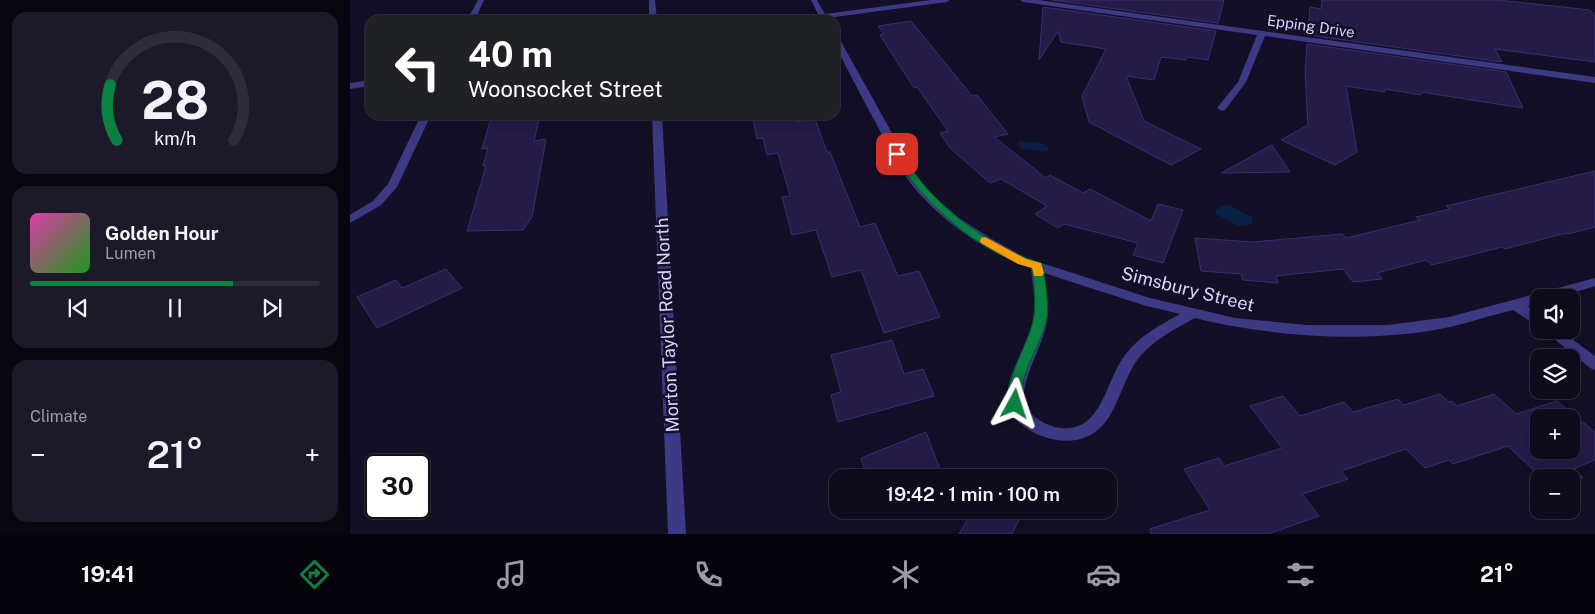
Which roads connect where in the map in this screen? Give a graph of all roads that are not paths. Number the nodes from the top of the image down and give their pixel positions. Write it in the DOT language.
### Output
graph roads {
  1 [pos="481,0"];
  2 [pos="652,0"];
  3 [pos="814,0"];
  4 [pos="947,0"];
  5 [pos="1023,0"];
  6 [pos="474,15"];
  7 [pos="653,15"];
  8 [pos="822,15"];
  9 [pos="840,16"];
  10 [pos="1262,33"];
  11 [pos="840,47"];
  12 [pos="1595,80"];
  13 [pos="365,84"];
  14 [pos="350,86"];
  15 [pos="1222,108"];
  16 [pos="424,120"];
  17 [pos="657,120"];
  18 [pos="350,220"];
  19 [pos="1037,266"];
  20 [pos="1595,282"];
  21 [pos="1570,289"];
  22 [pos="1530,300"];
  23 [pos="1515,304"];
  24 [pos="1194,313"];
  25 [pos="1530,315"];
  26 [pos="1562,339"];
  27 [pos="1595,364"];
  28 [pos="677,534"];
  1 -- 6 [label="street"];
  2 -- 7 [label="street"];
  3 -- 8 [label="street"];
  4 -- 9 [label="street"];
  5 -- 10 [label="street, Epping Drive"];
  10 -- 12 [label="street, Epping Drive"];
  10 -- 15 [label="street"];
  11 -- 19 [label="street, Simsbury Street"];
  13 -- 14 [label="street"];
  16 -- 18 [label="street"];
  17 -- 28 [label="street, Morton Taylor Road North"];
  19 -- 24 [label="street, Simsbury Street"];
  19 -- 24 [label="street"];
  20 -- 21 [label="street, Simsbury Street"];
  22 -- 23 [label="street, Simsbury Street"];
  23 -- 24 [label="street, Simsbury Street"];
  23 -- 25 [label="street"];
  26 -- 27 [label="street"];
}
